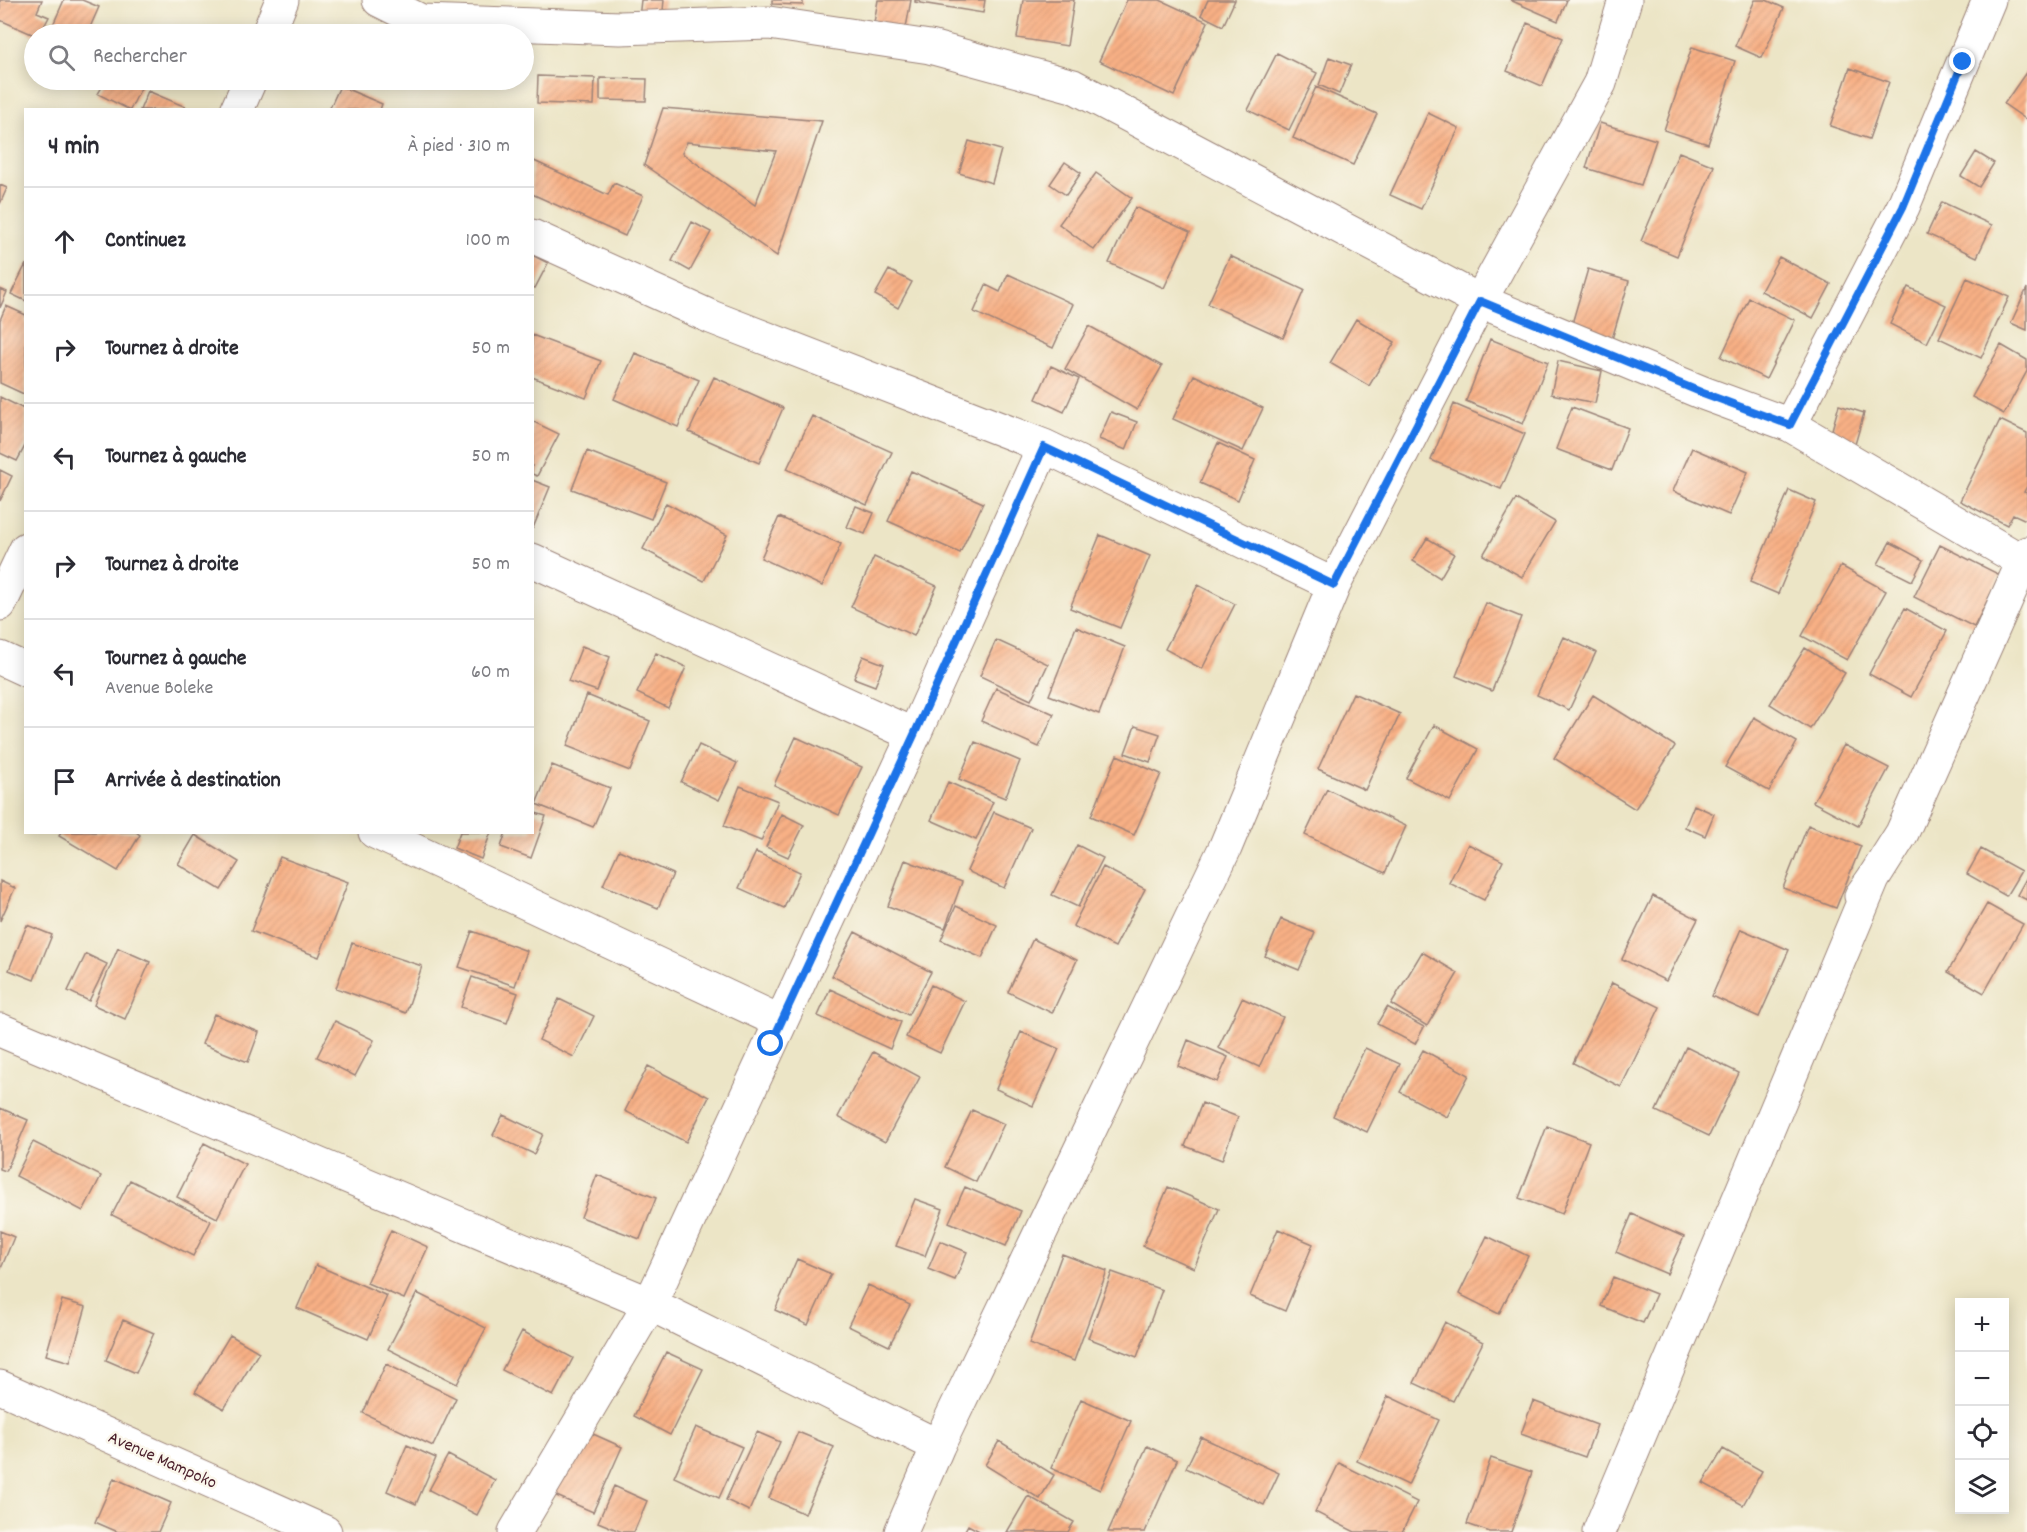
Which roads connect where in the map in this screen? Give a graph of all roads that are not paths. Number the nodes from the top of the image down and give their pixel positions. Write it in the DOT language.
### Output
graph roads {
  1 [pos="282,0"];
  2 [pos="379,0"];
  3 [pos="1625,0"];
  4 [pos="1989,0"];
  5 [pos="272,24"];
  6 [pos="506,24"];
  7 [pos="534,25"];
  8 [pos="534,237"];
  9 [pos="1480,301"];
  10 [pos="1790,425"];
  11 [pos="1044,447"];
  12 [pos="24,553"];
  13 [pos="2025,557"];
  14 [pos="534,561"];
  15 [pos="1334,585"];
  16 [pos="0,603"];
  17 [pos="0,658"];
  18 [pos="24,668"];
  19 [pos="914,735"];
  20 [pos="379,834"];
  21 [pos="1874,879"];
  22 [pos="1834,930"];
  23 [pos="781,1022"];
  24 [pos="0,1030"];
  25 [pos="650,1304"];
  26 [pos="0,1387"];
  27 [pos="938,1446"];
  28 [pos="325,1532"];
  29 [pos="515,1532"];
  30 [pos="901,1532"];
  31 [pos="1599,1532"];
  1 -- 5 [label="street"];
  2 -- 6 [label="street"];
  3 -- 9 [label="street"];
  4 -- 10 [label="street"];
  7 -- 9 [label="street"];
  8 -- 11 [label="street"];
  9 -- 10 [label="street"];
  9 -- 15 [label="street"];
  10 -- 13 [label="street"];
  11 -- 15 [label="street"];
  11 -- 19 [label="street"];
  12 -- 16 [label="street"];
  13 -- 21 [label="street"];
  14 -- 19 [label="street"];
  15 -- 27 [label="street"];
  17 -- 18 [label="street"];
  19 -- 23 [label="street"];
  20 -- 23 [label="street"];
  21 -- 22 [label="street"];
  21 -- 31 [label="street"];
  23 -- 25 [label="street"];
  24 -- 25 [label="street"];
  25 -- 27 [label="street"];
  25 -- 29 [label="street"];
  26 -- 28 [label="street, Avenue Mampoko"];
  27 -- 30 [label="street"];
}
